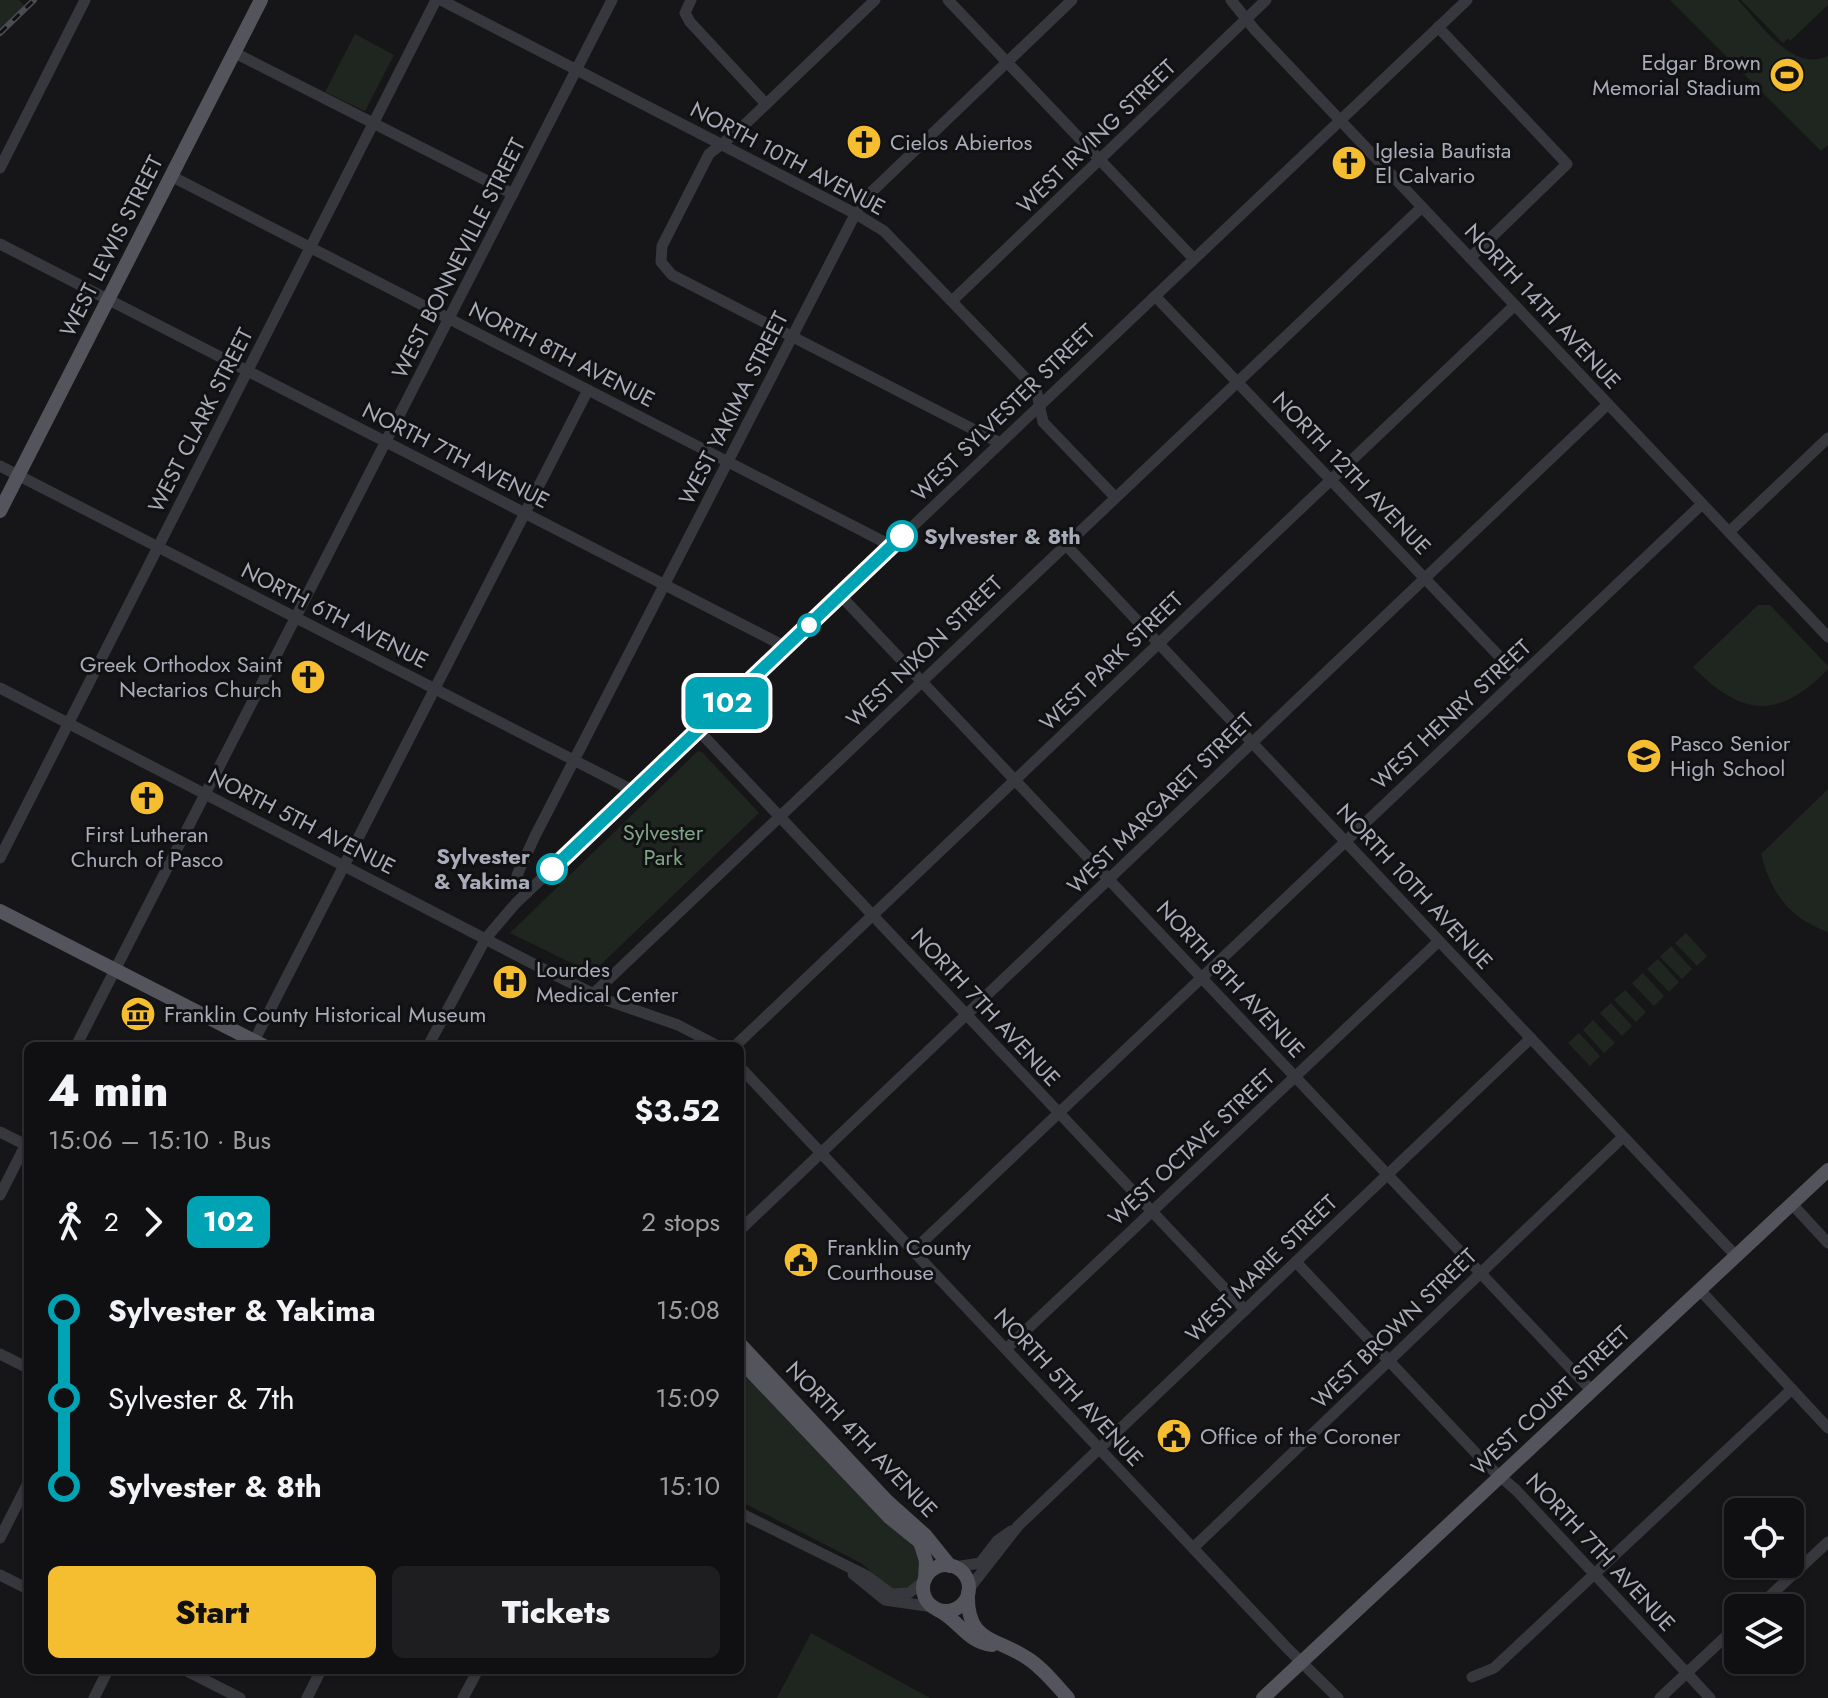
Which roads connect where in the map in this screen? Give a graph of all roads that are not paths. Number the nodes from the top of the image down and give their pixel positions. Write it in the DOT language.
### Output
graph roads {
  1 [pos="85,0"];
  2 [pos="261,0"];
  3 [pos="439,0"];
  4 [pos="612,0"];
  5 [pos="691,0"];
  6 [pos="875,0"];
  7 [pos="948,0"];
  8 [pos="1072,0"];
  9 [pos="1231,0"];
  10 [pos="1266,0"];
  11 [pos="1467,0"];
  12 [pos="1247,19"];
  13 [pos="1438,27"];
  14 [pos="235,53"];
  15 [pos="1006,62"];
  16 [pos="576,70"];
  17 [pos="766,104"];
  18 [pos="1340,120"];
  19 [pos="373,123"];
  20 [pos="721,144"];
  21 [pos="1100,160"];
  22 [pos="0,168"];
  23 [pos="171,176"];
  24 [pos="513,194"];
  25 [pos="1422,207"];
  26 [pos="856,214"];
  27 [pos="0,244"];
  28 [pos="310,247"];
  29 [pos="1470,258"];
  30 [pos="1194,259"];
  31 [pos="1155,296"];
  32 [pos="108,299"];
  33 [pos="953,300"];
  34 [pos="1515,305"];
  35 [pos="449,319"];
  36 [pos="792,337"];
  37 [pos="247,371"];
  38 [pos="1237,381"];
  39 [pos="588,390"];
  40 [pos="1608,404"];
  41 [pos="1039,406"];
  42 [pos="1828,438"];
  43 [pos="386,442"];
  44 [pos="1000,443"];
  45 [pos="728,462"];
  46 [pos="0,466"];
  47 [pos="18,476"];
  48 [pos="1331,480"];
  49 [pos="1115,497"];
  50 [pos="1702,504"];
  51 [pos="0,511"];
  52 [pos="525,513"];
  53 [pos="1729,532"];
  54 [pos="1065,544"];
  55 [pos="892,546"];
  56 [pos="157,547"];
  57 [pos="1425,578"];
  58 [pos="664,585"];
  59 [pos="840,595"];
  60 [pos="296,618"];
  61 [pos="1828,637"];
  62 [pos="1159,644"];
  63 [pos="786,647"];
  64 [pos="1519,677"];
  65 [pos="922,681"];
  66 [pos="0,688"];
  67 [pos="435,689"];
  68 [pos="67,723"];
  69 [pos="698,730"];
  70 [pos="1252,743"];
  71 [pos="574,760"];
  72 [pos="1015,780"];
  73 [pos="634,791"];
  74 [pos="205,794"];
  75 [pos="779,817"];
  76 [pos="1345,842"];
  77 [pos="0,858"];
  78 [pos="345,866"];
  79 [pos="1109,879"];
  80 [pos="527,893"];
  81 [pos="0,911"];
  82 [pos="873,915"];
  83 [pos="486,938"];
  84 [pos="1439,941"];
  85 [pos="115,971"];
  86 [pos="1202,978"];
  87 [pos="593,994"];
  88 [pos="966,1015"];
  89 [pos="1531,1038"];
  90 [pos="78,1042"];
  91 [pos="253,1042"];
  92 [pos="258,1042"];
  93 [pos="430,1042"];
  94 [pos="710,1042"];
  95 [pos="739,1042"];
  96 [pos="744,1071"];
  97 [pos="1295,1076"];
  98 [pos="1059,1113"];
  99 [pos="0,1132"];
  100 [pos="1623,1137"];
  101 [pos="24,1143"];
  102 [pos="24,1150"];
  103 [pos="821,1153"];
  104 [pos="1828,1170"];
  105 [pos="1388,1174"];
  106 [pos="0,1195"];
  107 [pos="1792,1204"];
  108 [pos="1152,1211"];
  109 [pos="744,1226"];
  110 [pos="1828,1243"];
  111 [pos="913,1251"];
  112 [pos="1736,1256"];
  113 [pos="1296,1262"];
  114 [pos="1481,1273"];
  115 [pos="1700,1290"];
  116 [pos="1245,1310"];
  117 [pos="744,1348"];
  118 [pos="1006,1349"];
  119 [pos="0,1354"];
  120 [pos="1389,1361"];
  121 [pos="744,1364"];
  122 [pos="24,1366"];
  123 [pos="1792,1389"];
  124 [pos="1592,1391"];
  125 [pos="1828,1428"];
  126 [pos="1100,1449"];
  127 [pos="1501,1477"];
  128 [pos="24,1491"];
  129 [pos="744,1515"];
  130 [pos="1018,1526"];
  131 [pos="0,1538"];
  132 [pos="1828,1542"];
  133 [pos="1193,1548"];
  134 [pos="844,1566"];
  135 [pos="952,1566"];
  136 [pos="1594,1574"];
  137 [pos="0,1575"];
  138 [pos="924,1581"];
  139 [pos="24,1587"];
  140 [pos="968,1591"];
  141 [pos="1772,1594"];
  142 [pos="935,1608"];
  143 [pos="1724,1638"];
  144 [pos="1000,1646"];
  145 [pos="1302,1662"];
  146 [pos="1687,1673"];
  147 [pos="106,1674"];
  148 [pos="193,1674"];
  149 [pos="319,1674"];
  150 [pos="476,1674"];
  151 [pos="1472,1677"];
  152 [pos="94,1698"];
  153 [pos="240,1698"];
  154 [pos="307,1698"];
  155 [pos="463,1698"];
  156 [pos="1068,1698"];
  157 [pos="1263,1698"];
  158 [pos="1338,1698"];
  159 [pos="1660,1698"];
  160 [pos="1710,1698"];
  1 -- 22 [label="street"];
  2 -- 14 [label="main road, WEST LEWIS STREET"];
  3 -- 16 [label="street, NORTH 10TH AVENUE"];
  3 -- 19 [label="street, WEST CLARK STREET"];
  4 -- 16 [label="street, WEST BONNEVILLE STREET"];
  5 -- 17 [label="street"];
  6 -- 17 [label="street"];
  7 -- 15 [label="street"];
  8 -- 15 [label="street, WEST YAKIMA STREET"];
  9 -- 12 [label="street, NORTH 14TH AVENUE"];
  10 -- 12 [label="street, WEST IRVING STREET"];
  11 -- 13 [label="street, WEST SYLVESTER STREET"];
  12 -- 18 [label="street, NORTH 14TH AVENUE"];
  12 -- 21 [label="street, WEST IRVING STREET"];
  13 -- 18 [label="street, WEST SYLVESTER STREET"];
  13 -- 29 [label="street"];
  14 -- 19 [label="street"];
  14 -- 23 [label="main road, WEST LEWIS STREET"];
  15 -- 21 [label="street"];
  15 -- 26 [label="street, WEST YAKIMA STREET"];
  16 -- 20 [label="street, NORTH 10TH AVENUE"];
  16 -- 24 [label="street, WEST BONNEVILLE STREET"];
  17 -- 20 [label="street"];
  18 -- 25 [label="street, NORTH 14TH AVENUE"];
  18 -- 30 [label="street, WEST SYLVESTER STREET"];
  19 -- 24 [label="street"];
  19 -- 28 [label="street, WEST CLARK STREET"];
  20 -- 26 [label="street, NORTH 10TH AVENUE"];
  20 -- 36 [label="street"];
  21 -- 30 [label="street"];
  21 -- 33 [label="street, WEST IRVING STREET"];
  23 -- 28 [label="street, NORTH 8TH AVENUE"];
  23 -- 32 [label="main road, WEST LEWIS STREET"];
  24 -- 35 [label="street, WEST BONNEVILLE STREET"];
  25 -- 29 [label="street, NORTH 14TH AVENUE"];
  25 -- 38 [label="street, WEST NIXON STREET"];
  26 -- 33 [label="street, NORTH 10TH AVENUE"];
  26 -- 36 [label="street, WEST YAKIMA STREET"];
  27 -- 32 [label="street, NORTH 7TH AVENUE"];
  28 -- 35 [label="street, NORTH 8TH AVENUE"];
  28 -- 37 [label="street, WEST CLARK STREET"];
  29 -- 34 [label="street, NORTH 14TH AVENUE"];
  30 -- 31 [label="street, WEST SYLVESTER STREET"];
  31 -- 38 [label="street, NORTH 12TH AVENUE"];
  31 -- 41 [label="street, WEST SYLVESTER STREET"];
  32 -- 37 [label="street, NORTH 7TH AVENUE"];
  32 -- 47 [label="main road, WEST LEWIS STREET"];
  33 -- 41 [label="street, NORTH 10TH AVENUE"];
  34 -- 40 [label="street, NORTH 14TH AVENUE"];
  34 -- 48 [label="street, WEST PARK STREET"];
  35 -- 39 [label="street, NORTH 8TH AVENUE"];
  35 -- 43 [label="street, WEST BONNEVILLE STREET"];
  36 -- 44 [label="street"];
  36 -- 45 [label="street, WEST YAKIMA STREET"];
  37 -- 43 [label="street, NORTH 7TH AVENUE"];
  37 -- 56 [label="street, WEST CLARK STREET"];
  38 -- 48 [label="street, NORTH 12TH AVENUE"];
  38 -- 49 [label="street, WEST NIXON STREET"];
  39 -- 45 [label="street, NORTH 8TH AVENUE"];
  39 -- 52 [label="street"];
  40 -- 50 [label="street, NORTH 14TH AVENUE"];
  40 -- 57 [label="street, WEST MARGARET STREET"];
  41 -- 44 [label="street, WEST SYLVESTER STREET"];
  41 -- 49 [label="street, NORTH 10TH AVENUE"];
  42 -- 53 [label="street"];
  43 -- 52 [label="street, NORTH 7TH AVENUE"];
  43 -- 60 [label="street, WEST BONNEVILLE STREET"];
  44 -- 55 [label="street, WEST SYLVESTER STREET"];
  45 -- 55 [label="street, NORTH 8TH AVENUE"];
  45 -- 58 [label="street, WEST YAKIMA STREET"];
  46 -- 47 [label="street, NORTH 6TH AVENUE"];
  47 -- 51 [label="main road, WEST LEWIS STREET"];
  47 -- 56 [label="street, NORTH 6TH AVENUE"];
  48 -- 57 [label="street, NORTH 12TH AVENUE"];
  48 -- 62 [label="street, WEST PARK STREET"];
  49 -- 54 [label="street, WEST NIXON STREET"];
  50 -- 53 [label="street, NORTH 14TH AVENUE"];
  50 -- 64 [label="street, WEST HENRY STREET"];
  52 -- 58 [label="street, NORTH 7TH AVENUE"];
  52 -- 67 [label="street"];
  53 -- 61 [label="street, NORTH 14TH AVENUE"];
  54 -- 62 [label="street, NORTH 10TH AVENUE"];
  54 -- 65 [label="street, WEST NIXON STREET"];
  55 -- 59 [label="street, WEST SYLVESTER STREET"];
  56 -- 60 [label="street, NORTH 6TH AVENUE"];
  56 -- 68 [label="street, WEST CLARK STREET"];
  57 -- 64 [label="street, NORTH 12TH AVENUE"];
  57 -- 70 [label="street, WEST MARGARET STREET"];
  58 -- 63 [label="street, NORTH 7TH AVENUE"];
  58 -- 71 [label="street, WEST YAKIMA STREET"];
  59 -- 63 [label="street, WEST SYLVESTER STREET"];
  59 -- 65 [label="street, NORTH 8TH AVENUE"];
  60 -- 67 [label="street, NORTH 6TH AVENUE"];
  60 -- 74 [label="street, WEST BONNEVILLE STREET"];
  62 -- 70 [label="street, NORTH 10TH AVENUE"];
  62 -- 72 [label="street, WEST PARK STREET"];
  63 -- 69 [label="street, WEST SYLVESTER STREET"];
  64 -- 76 [label="street, WEST HENRY STREET"];
  65 -- 72 [label="street, NORTH 8TH AVENUE"];
  65 -- 75 [label="street, WEST NIXON STREET"];
  66 -- 68 [label="street, NORTH 5TH AVENUE"];
  67 -- 71 [label="street, NORTH 6TH AVENUE"];
  67 -- 78 [label="street"];
  68 -- 74 [label="street, NORTH 5TH AVENUE"];
  68 -- 77 [label="street, WEST CLARK STREET"];
  69 -- 73 [label="street, WEST SYLVESTER STREET"];
  69 -- 75 [label="street, NORTH 7TH AVENUE"];
  70 -- 76 [label="street, NORTH 10TH AVENUE"];
  70 -- 79 [label="street, WEST MARGARET STREET"];
  71 -- 73 [label="street, NORTH 6TH AVENUE"];
  71 -- 80 [label="street, WEST YAKIMA STREET"];
  72 -- 79 [label="street, NORTH 8TH AVENUE"];
  72 -- 82 [label="street, WEST PARK STREET"];
  73 -- 80 [label="street, WEST SYLVESTER STREET"];
  74 -- 78 [label="street, NORTH 5TH AVENUE"];
  74 -- 85 [label="street, WEST BONNEVILLE STREET"];
  75 -- 82 [label="street, NORTH 7TH AVENUE"];
  75 -- 87 [label="street, WEST NIXON STREET"];
  76 -- 84 [label="street, NORTH 10TH AVENUE"];
  76 -- 86 [label="street, WEST HENRY STREET"];
  78 -- 83 [label="street, NORTH 5TH AVENUE"];
  78 -- 92 [label="street"];
  79 -- 86 [label="street, NORTH 8TH AVENUE"];
  79 -- 88 [label="street, WEST MARGARET STREET"];
  80 -- 83 [label="street, WEST SYLVESTER STREET"];
  81 -- 85 [label="main road"];
  82 -- 88 [label="street, NORTH 7TH AVENUE"];
  82 -- 95 [label="street, WEST PARK STREET"];
  83 -- 87 [label="street, NORTH 5TH AVENUE"];
  83 -- 93 [label="street, WEST SYLVESTER STREET"];
  84 -- 89 [label="street, NORTH 10TH AVENUE"];
  84 -- 97 [label="street, WEST OCTAVE STREET"];
  85 -- 90 [label="street, WEST BONNEVILLE STREET"];
  85 -- 91 [label="main road"];
  86 -- 97 [label="street, NORTH 8TH AVENUE"];
  86 -- 98 [label="street, WEST HENRY STREET"];
  87 -- 94 [label="street, NORTH 5TH AVENUE"];
  88 -- 98 [label="street, NORTH 7TH AVENUE"];
  88 -- 103 [label="street, WEST MARGARET STREET"];
  89 -- 100 [label="street, NORTH 10TH AVENUE"];
  89 -- 105 [label="street, WEST MARIE STREET"];
  96 -- 103 [label="street, NORTH 5TH AVENUE"];
  97 -- 105 [label="street, NORTH 8TH AVENUE"];
  97 -- 108 [label="street, WEST OCTAVE STREET"];
  98 -- 108 [label="street, NORTH 7TH AVENUE"];
  98 -- 111 [label="street, WEST HENRY STREET"];
  99 -- 101 [label="street"];
  100 -- 112 [label="street, NORTH 10TH AVENUE"];
  100 -- 114 [label="street, WEST BROWN STREET"];
  102 -- 106 [label="street"];
  103 -- 109 [label="street, WEST MARGARET STREET"];
  103 -- 111 [label="street, NORTH 5TH AVENUE"];
  104 -- 107 [label="main road, WEST COURT STREET"];
  105 -- 113 [label="street, WEST MARIE STREET"];
  105 -- 114 [label="street, NORTH 8TH AVENUE"];
  107 -- 110 [label="street"];
  107 -- 112 [label="main road, WEST COURT STREET"];
  108 -- 116 [label="street, NORTH 7TH AVENUE"];
  108 -- 118 [label="street, WEST OCTAVE STREET"];
  111 -- 118 [label="street, NORTH 5TH AVENUE"];
  112 -- 115 [label="main road, WEST COURT STREET"];
  113 -- 116 [label="street, WEST MARIE STREET"];
  113 -- 120 [label="street, NORTH 7TH AVENUE"];
  114 -- 120 [label="street, WEST BROWN STREET"];
  114 -- 124 [label="street, NORTH 8TH AVENUE"];
  115 -- 123 [label="street"];
  115 -- 124 [label="main road, WEST COURT STREET"];
  116 -- 126 [label="street, WEST MARIE STREET"];
  117 -- 135 [label="main road, NORTH 4TH AVENUE"];
  118 -- 126 [label="street, NORTH 5TH AVENUE"];
  119 -- 122 [label="street"];
  120 -- 127 [label="street, NORTH 7TH AVENUE"];
  120 -- 133 [label="street, WEST BROWN STREET"];
  121 -- 138 [label="main road, NORTH 4TH AVENUE"];
  123 -- 125 [label="street"];
  123 -- 136 [label="street"];
  124 -- 127 [label="main road, WEST COURT STREET"];
  126 -- 130 [label="street, WEST MARIE STREET"];
  126 -- 133 [label="street, NORTH 5TH AVENUE"];
  127 -- 136 [label="street, NORTH 7TH AVENUE"];
  127 -- 145 [label="main road, WEST COURT STREET"];
  128 -- 131 [label="street"];
  129 -- 134 [label="street"];
  130 -- 135 [label="street, WEST MARIE STREET"];
  130 -- 140 [label="street, WEST MARIE STREET"];
  132 -- 141 [label="street"];
  133 -- 145 [label="street, NORTH 5TH AVENUE"];
  134 -- 138 [label="street"];
  134 -- 142 [label="street"];
  135 -- 138 [label="main road"];
  135 -- 140 [label="main road"];
  136 -- 146 [label="street, NORTH 7TH AVENUE"];
  136 -- 151 [label="street"];
  137 -- 139 [label="street"];
  138 -- 142 [label="main road"];
  140 -- 142 [label="main road"];
  140 -- 144 [label="main road"];
  142 -- 144 [label="main road"];
  143 -- 146 [label="street"];
  144 -- 156 [label="main road"];
  145 -- 157 [label="main road, WEST COURT STREET"];
  145 -- 158 [label="street, NORTH 5TH AVENUE"];
  146 -- 159 [label="street"];
  146 -- 160 [label="street, NORTH 7TH AVENUE"];
  147 -- 152 [label="street"];
  148 -- 153 [label="street"];
  149 -- 154 [label="street"];
  150 -- 155 [label="street"];
}
